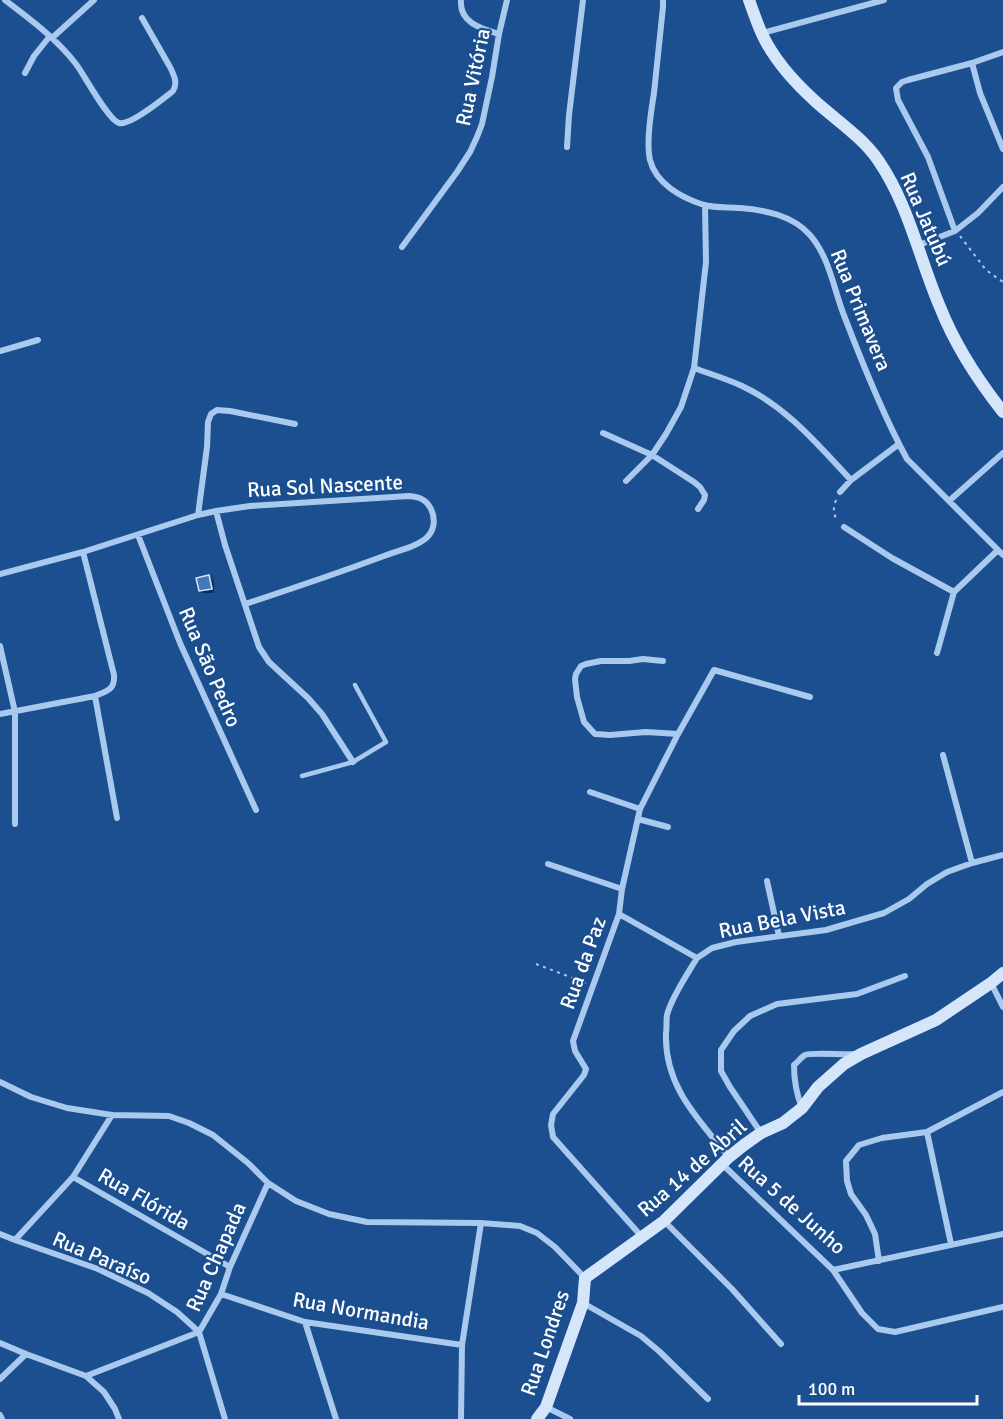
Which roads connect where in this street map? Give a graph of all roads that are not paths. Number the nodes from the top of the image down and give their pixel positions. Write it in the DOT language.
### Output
graph roads {
  1 [pos="5,0"];
  2 [pos="94,0"];
  3 [pos="461,0"];
  4 [pos="507,0"];
  5 [pos="583,0"];
  6 [pos="663,0"];
  7 [pos="749,0"];
  8 [pos="884,0"];
  9 [pos="142,18"];
  10 [pos="762,33"];
  11 [pos="499,34"];
  12 [pos="51,37"];
  13 [pos="1003,52"];
  14 [pos="972,63"];
  15 [pos="25,73"];
  16 [pos="567,147"];
  17 [pos="1003,149"];
  18 [pos="1003,187"];
  19 [pos="705,205"];
  20 [pos="955,231"];
  21 [pos="919,245"];
  22 [pos="402,247"];
  23 [pos="38,340"];
  24 [pos="0,351"];
  25 [pos="694,368"];
  26 [pos="1003,412"];
  27 [pos="295,424"];
  28 [pos="603,433"];
  29 [pos="899,444"];
  30 [pos="1003,453"];
  31 [pos="652,455"];
  32 [pos="851,480"];
  33 [pos="626,481"];
  34 [pos="840,492"];
  35 [pos="949,501"];
  36 [pos="698,509"];
  37 [pos="216,511"];
  38 [pos="198,515"];
  39 [pos="844,527"];
  40 [pos="138,535"];
  41 [pos="83,552"];
  42 [pos="1000,553"];
  43 [pos="0,574"];
  44 [pos="954,592"];
  45 [pos="245,604"];
  46 [pos="0,646"];
  47 [pos="937,653"];
  48 [pos="663,661"];
  49 [pos="355,685"];
  50 [pos="95,696"];
  51 [pos="810,697"];
  52 [pos="15,712"];
  53 [pos="0,714"];
  54 [pos="678,734"];
  55 [pos="943,754"];
  56 [pos="352,762"];
  57 [pos="302,776"];
  58 [pos="590,792"];
  59 [pos="640,809"];
  60 [pos="256,810"];
  61 [pos="117,818"];
  62 [pos="638,819"];
  63 [pos="15,824"];
  64 [pos="668,827"];
  65 [pos="1003,855"];
  66 [pos="972,863"];
  67 [pos="548,864"];
  68 [pos="767,881"];
  69 [pos="622,889"];
  70 [pos="619,914"];
  71 [pos="779,936"];
  72 [pos="697,958"];
  73 [pos="1003,974"];
  74 [pos="905,975"];
  75 [pos="991,983"];
  76 [pos="1003,1007"];
  77 [pos="861,1054"];
  78 [pos="0,1082"];
  79 [pos="1003,1092"];
  80 [pos="802,1108"];
  81 [pos="112,1115"];
  82 [pos="927,1131"];
  83 [pos="761,1133"];
  84 [pos="725,1160"];
  85 [pos="73,1177"];
  86 [pos="268,1183"];
  87 [pos="664,1221"];
  88 [pos="481,1223"];
  89 [pos="0,1234"];
  90 [pos="1003,1234"];
  91 [pos="642,1237"];
  92 [pos="15,1240"];
  93 [pos="951,1244"];
  94 [pos="879,1261"];
  95 [pos="230,1268"];
  96 [pos="833,1270"];
  97 [pos="585,1278"];
  98 [pos="221,1294"];
  99 [pos="583,1303"];
  100 [pos="1003,1307"];
  101 [pos="305,1322"];
  102 [pos="200,1332"];
  103 [pos="0,1342"];
  104 [pos="781,1344"];
  105 [pos="462,1345"];
  106 [pos="26,1354"];
  107 [pos="86,1376"];
  108 [pos="0,1379"];
  109 [pos="708,1399"];
  110 [pos="546,1407"];
  111 [pos="0,1415"];
  112 [pos="2,1419"];
  113 [pos="119,1419"];
  114 [pos="225,1419"];
  115 [pos="336,1419"];
  116 [pos="461,1419"];
  117 [pos="537,1419"];
  118 [pos="570,1419"];
  1 -- 12 [label="street"];
  2 -- 12 [label="street"];
  3 -- 11 [label="street"];
  4 -- 11 [label="street, Rua Vitória"];
  5 -- 16 [label="street"];
  6 -- 19 [label="street, Rua Primavera"];
  7 -- 10 [label="street, Rua Jatubú"];
  8 -- 10 [label="street"];
  9 -- 12 [label="street"];
  10 -- 21 [label="street, Rua Jatubú"];
  11 -- 22 [label="street, Rua Vitória"];
  12 -- 15 [label="street"];
  13 -- 14 [label="street"];
  14 -- 17 [label="street"];
  14 -- 20 [label="street"];
  18 -- 20 [label="street"];
  19 -- 25 [label="street"];
  19 -- 29 [label="street, Rua Primavera"];
  20 -- 21 [label="street"];
  21 -- 26 [label="street, Rua Jatubú"];
  23 -- 24 [label="street"];
  25 -- 31 [label="street"];
  25 -- 32 [label="street"];
  27 -- 38 [label="street"];
  28 -- 31 [label="street"];
  29 -- 32 [label="street"];
  29 -- 35 [label="street, Rua Primavera"];
  30 -- 35 [label="street"];
  31 -- 33 [label="street"];
  31 -- 36 [label="street"];
  32 -- 34 [label="street"];
  35 -- 42 [label="street, Rua Primavera"];
  37 -- 38 [label="street, Rua Sol Nascente"];
  37 -- 45 [label="street"];
  37 -- 45 [label="street, Rua Sol Nascente"];
  38 -- 40 [label="street, Rua Sol Nascente"];
  39 -- 44 [label="street"];
  40 -- 41 [label="street, Rua Sol Nascente"];
  40 -- 60 [label="street, Rua São Pedro"];
  41 -- 43 [label="street, Rua Sol Nascente"];
  41 -- 50 [label="street"];
  42 -- 44 [label="street"];
  44 -- 47 [label="street"];
  45 -- 56 [label="street"];
  46 -- 52 [label="street"];
  48 -- 54 [label="street"];
  49 -- 56 [label="lane"];
  50 -- 52 [label="street"];
  50 -- 61 [label="street"];
  51 -- 54 [label="street, Rua da Paz"];
  52 -- 53 [label="street"];
  52 -- 63 [label="street"];
  54 -- 59 [label="street, Rua da Paz"];
  55 -- 66 [label="street"];
  56 -- 57 [label="lane"];
  58 -- 59 [label="street"];
  59 -- 62 [label="street, Rua da Paz"];
  62 -- 64 [label="street"];
  62 -- 69 [label="street, Rua da Paz"];
  65 -- 66 [label="street, Rua Bela Vista"];
  66 -- 71 [label="street, Rua Bela Vista"];
  67 -- 69 [label="street"];
  68 -- 71 [label="street"];
  69 -- 70 [label="street, Rua da Paz"];
  70 -- 72 [label="street, Rua Bela Vista"];
  70 -- 91 [label="street, Rua da Paz"];
  71 -- 72 [label="street, Rua Bela Vista"];
  72 -- 84 [label="street, Rua Bela Vista"];
  73 -- 75 [label="street, Rua 14 de Abril"];
  74 -- 83 [label="street"];
  75 -- 76 [label="street"];
  75 -- 77 [label="street, Rua 14 de Abril"];
  77 -- 80 [label="street, Rua 14 de Abril"];
  77 -- 80 [label="street"];
  78 -- 81 [label="street"];
  79 -- 82 [label="street, Rua 5 de Junho"];
  80 -- 83 [label="street, Rua 14 de Abril"];
  81 -- 85 [label="street"];
  81 -- 86 [label="street"];
  82 -- 93 [label="street"];
  82 -- 94 [label="street, Rua 5 de Junho"];
  83 -- 84 [label="street, Rua 14 de Abril"];
  84 -- 87 [label="street, Rua 14 de Abril"];
  84 -- 96 [label="street, Rua 5 de Junho"];
  85 -- 92 [label="street"];
  85 -- 95 [label="street, Rua Flórida"];
  86 -- 88 [label="street"];
  86 -- 95 [label="street, Rua Chapada"];
  87 -- 91 [label="street, Rua 14 de Abril"];
  87 -- 104 [label="street"];
  88 -- 97 [label="street"];
  88 -- 105 [label="street"];
  89 -- 92 [label="street, Rua Paraíso"];
  90 -- 93 [label="street"];
  91 -- 97 [label="street, Rua 14 de Abril"];
  92 -- 102 [label="street, Rua Paraíso"];
  93 -- 94 [label="street"];
  94 -- 96 [label="street, Rua 5 de Junho"];
  95 -- 98 [label="street, Rua Chapada"];
  96 -- 100 [label="street"];
  97 -- 99 [label="street, Rua Londres"];
  98 -- 101 [label="street, Rua Normandia"];
  98 -- 102 [label="street, Rua Chapada"];
  99 -- 109 [label="street"];
  99 -- 110 [label="street, Rua Londres"];
  101 -- 105 [label="street, Rua Normandia"];
  101 -- 115 [label="street"];
  102 -- 107 [label="street, Rua Chapada"];
  102 -- 114 [label="street"];
  103 -- 106 [label="street"];
  105 -- 116 [label="street"];
  106 -- 107 [label="street"];
  106 -- 108 [label="street"];
  107 -- 113 [label="street"];
  110 -- 117 [label="street, Rua Londres"];
  110 -- 118 [label="street"];
  111 -- 112 [label="street"];
}
